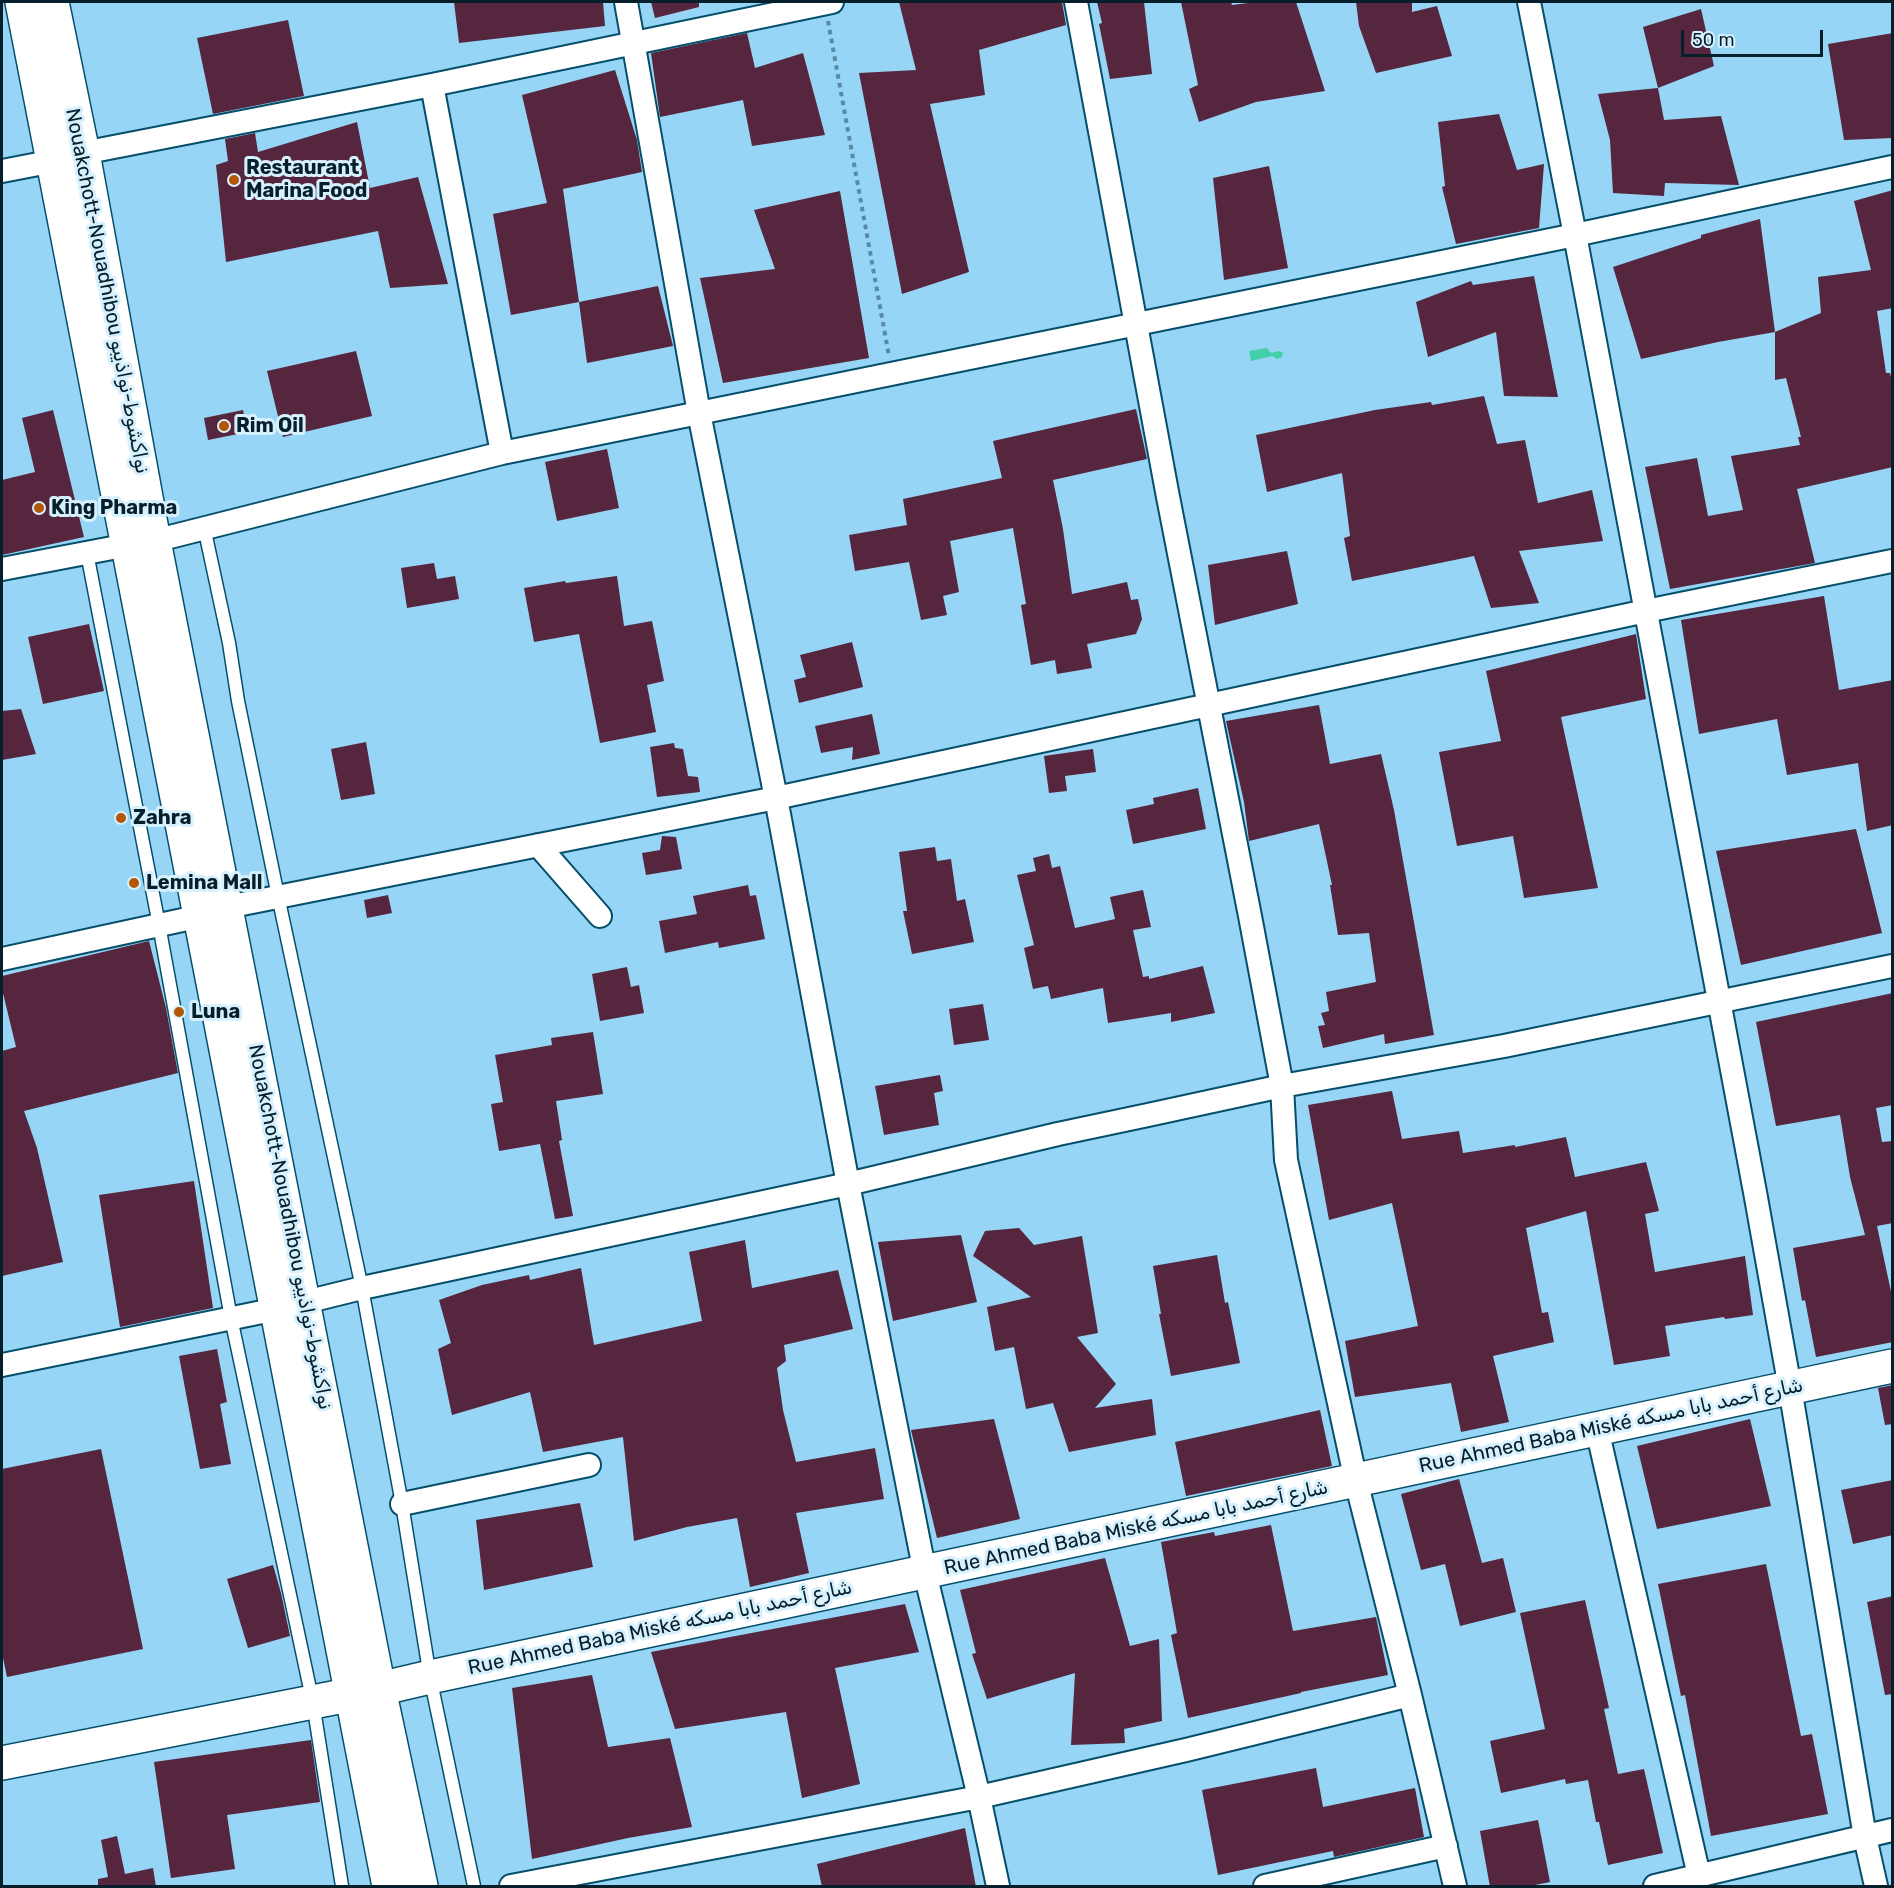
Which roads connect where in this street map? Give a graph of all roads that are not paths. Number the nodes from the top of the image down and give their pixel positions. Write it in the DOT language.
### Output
graph roads {
  1 [pos="22,2"];
  2 [pos="52,2"];
  3 [pos="626,2"];
  4 [pos="829,2"];
  5 [pos="1076,2"];
  6 [pos="1529,2"];
  7 [pos="634,43"];
  8 [pos="432,85"];
  9 [pos="68,157"];
  10 [pos="1893,167"];
  11 [pos="2,171"];
  12 [pos="1575,235"];
  13 [pos="1136,323"];
  14 [pos="699,413"];
  15 [pos="502,453"];
  16 [pos="204,527"];
  17 [pos="141,543"];
  18 [pos="87,553"];
  19 [pos="1893,561"];
  20 [pos="2,569"];
  21 [pos="1646,611"];
  22 [pos="1210,706"];
  23 [pos="776,798"];
  24 [pos="538,845"];
  25 [pos="278,896"];
  26 [pos="214,911"];
  27 [pos="600,916"];
  28 [pos="159,925"];
  29 [pos="2,959"];
  30 [pos="1893,966"];
  31 [pos="1719,1002"];
  32 [pos="1282,1086"];
  33 [pos="848,1184"];
  34 [pos="362,1288"];
  35 [pos="291,1306"];
  36 [pos="231,1318"];
  37 [pos="2,1365"];
  38 [pos="1893,1366"];
  39 [pos="1790,1388"];
  40 [pos="1597,1429"];
  41 [pos="589,1465"];
  42 [pos="1356,1480"];
  43 [pos="402,1504"];
  44 [pos="925,1573"];
  45 [pos="430,1677"];
  46 [pos="365,1692"];
  47 [pos="1410,1695"];
  48 [pos="313,1703"];
  49 [pos="2,1763"];
  50 [pos="979,1797"];
  51 [pos="1893,1830"];
  52 [pos="1864,1837"];
  53 [pos="1446,1846"];
  54 [pos="1699,1876"];
  55 [pos="342,1887"];
  56 [pos="389,1887"];
  57 [pos="421,1887"];
  58 [pos="474,1887"];
  59 [pos="511,1887"];
  60 [pos="998,1887"];
  61 [pos="1265,1887"];
  62 [pos="1455,1887"];
  63 [pos="1655,1887"];
  64 [pos="1876,1887"];
  1 -- 9 [label="main road, Nouakchott-Nouadhibou نواكشوط-نواذيبو"];
  2 -- 9 [label="main road, Nouakchott-Nouadhibou نواكشوط-نواذيبو"];
  3 -- 7 [label="street"];
  4 -- 7 [label="street"];
  5 -- 13 [label="street"];
  6 -- 12 [label="street"];
  7 -- 8 [label="street"];
  7 -- 14 [label="street"];
  8 -- 9 [label="street"];
  8 -- 15 [label="street"];
  9 -- 11 [label="street"];
  9 -- 17 [label="main road, Nouakchott-Nouadhibou نواكشوط-نواذيبو"];
  10 -- 12 [label="street"];
  12 -- 13 [label="street"];
  12 -- 21 [label="street"];
  13 -- 14 [label="street"];
  13 -- 22 [label="street"];
  14 -- 15 [label="street"];
  14 -- 23 [label="street"];
  15 -- 16 [label="street"];
  16 -- 17 [label="street"];
  16 -- 25 [label="lane"];
  17 -- 18 [label="street"];
  17 -- 26 [label="main road, Nouakchott-Nouadhibou نواكشوط-نواذيبو"];
  18 -- 20 [label="street"];
  18 -- 28 [label="lane"];
  19 -- 21 [label="street"];
  21 -- 22 [label="street"];
  21 -- 31 [label="street"];
  22 -- 23 [label="street"];
  22 -- 32 [label="street"];
  23 -- 24 [label="street"];
  23 -- 33 [label="street"];
  24 -- 25 [label="street"];
  24 -- 27 [label="street"];
  25 -- 26 [label="street"];
  25 -- 34 [label="lane"];
  26 -- 28 [label="street"];
  26 -- 35 [label="main road, Nouakchott-Nouadhibou نواكشوط-نواذيبو"];
  28 -- 29 [label="street"];
  28 -- 36 [label="lane"];
  30 -- 31 [label="street"];
  31 -- 32 [label="street"];
  31 -- 39 [label="street"];
  32 -- 33 [label="street"];
  32 -- 42 [label="street"];
  33 -- 34 [label="street"];
  33 -- 44 [label="street"];
  34 -- 35 [label="street"];
  34 -- 43 [label="lane"];
  35 -- 36 [label="street"];
  35 -- 46 [label="main road, Nouakchott-Nouadhibou نواكشوط-نواذيبو"];
  36 -- 37 [label="street"];
  36 -- 48 [label="lane"];
  38 -- 39 [label="main road, Rue Ahmed Baba Miské شارع أحمد بابا مسكه"];
  39 -- 40 [label="main road, Rue Ahmed Baba Miské شارع أحمد بابا مسكه"];
  39 -- 52 [label="street"];
  40 -- 42 [label="main road, Rue Ahmed Baba Miské شارع أحمد بابا مسكه"];
  40 -- 54 [label="street"];
  41 -- 43 [label="street"];
  42 -- 44 [label="main road, Rue Ahmed Baba Miské شارع أحمد بابا مسكه"];
  42 -- 47 [label="street"];
  43 -- 45 [label="lane"];
  44 -- 45 [label="main road, Rue Ahmed Baba Miské شارع أحمد بابا مسكه"];
  44 -- 50 [label="street"];
  45 -- 46 [label="main road, Rue Ahmed Baba Miské شارع أحمد بابا مسكه"];
  45 -- 58 [label="lane"];
  46 -- 48 [label="main road, Rue Ahmed Baba Miské شارع أحمد بابا مسكه"];
  46 -- 56 [label="main road, Nouakchott-Nouadhibou نواكشوط-نواذيبو"];
  46 -- 57 [label="main road, Nouakchott-Nouadhibou نواكشوط-نواذيبو"];
  47 -- 50 [label="street"];
  47 -- 53 [label="street"];
  48 -- 49 [label="main road, Rue Ahmed Baba Miské شارع أحمد بابا مسكه"];
  48 -- 55 [label="lane"];
  50 -- 59 [label="street"];
  50 -- 60 [label="street"];
  51 -- 52 [label="street"];
  52 -- 54 [label="street"];
  52 -- 64 [label="street"];
  53 -- 61 [label="street"];
  53 -- 62 [label="street"];
  54 -- 63 [label="street"];
}
